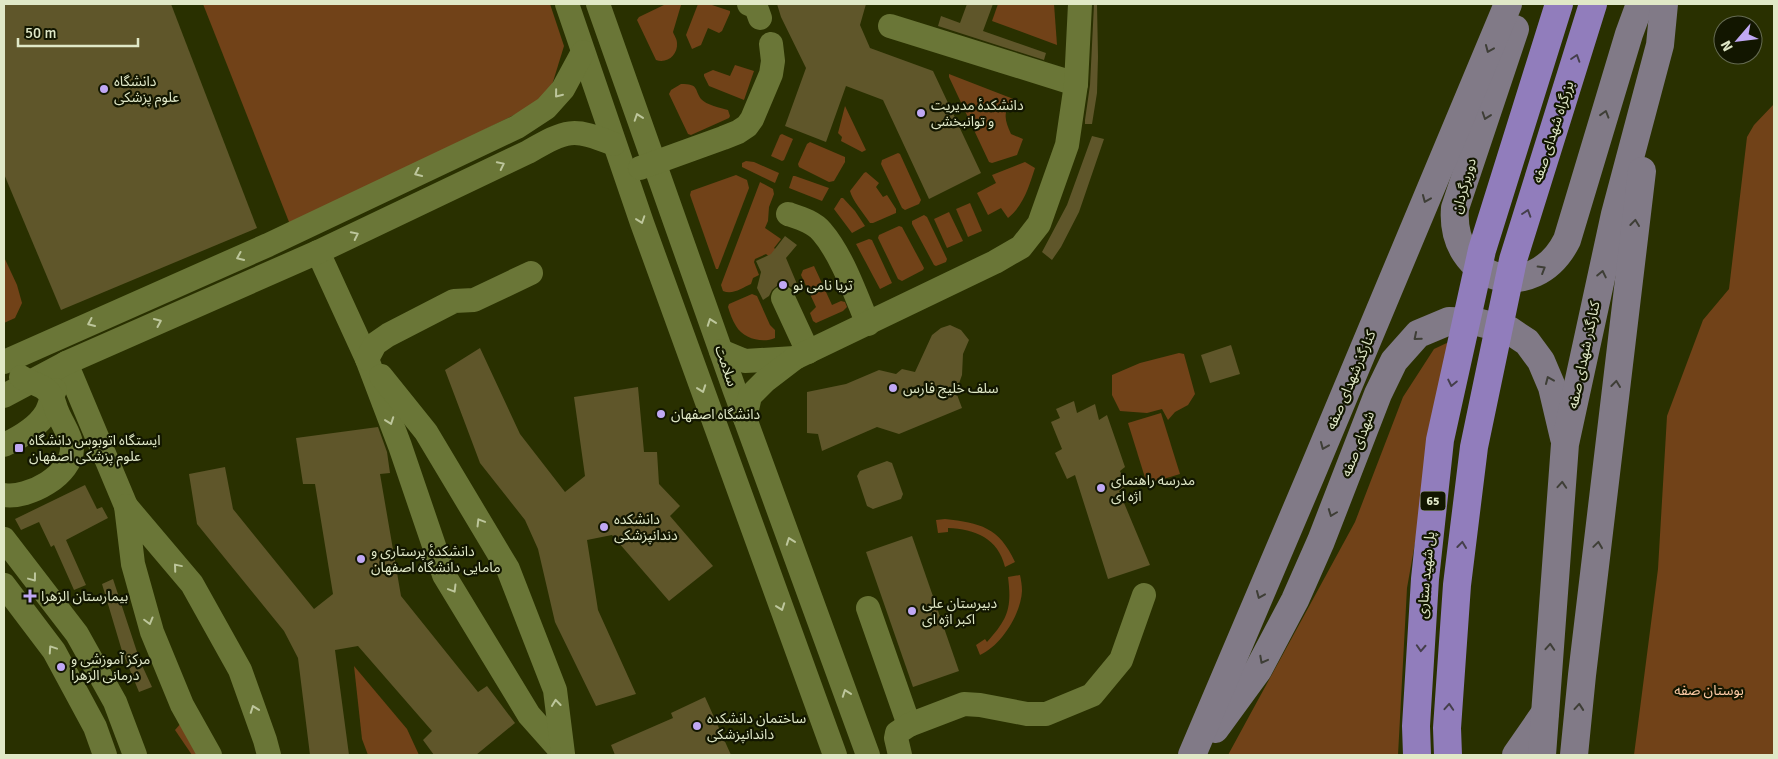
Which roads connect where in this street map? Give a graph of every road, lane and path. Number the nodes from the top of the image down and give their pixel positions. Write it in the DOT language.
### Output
graph roads {
  1 [pos="600,4"];
  2 [pos="1080,4"];
  3 [pos="1508,4"];
  4 [pos="1524,4"];
  5 [pos="1559,4"];
  6 [pos="1594,4"];
  7 [pos="1640,4"];
  8 [pos="1664,4"];
  9 [pos="569,10"];
  10 [pos="890,26"];
  11 [pos="771,44"];
  12 [pos="1660,45"];
  13 [pos="583,52"];
  14 [pos="1076,84"];
  15 [pos="614,144"];
  16 [pos="654,163"];
  17 [pos="626,173"];
  18 [pos="788,214"];
  19 [pos="268,245"];
  20 [pos="318,252"];
  21 [pos="280,268"];
  22 [pos="530,273"];
  23 [pos="783,298"];
  24 [pos="868,324"];
  25 [pos="721,350"];
  26 [pos="802,355"];
  27 [pos="12,358"];
  28 [pos="367,359"];
  29 [pos="66,363"];
  30 [pos="31,382"];
  31 [pos="4,396"];
  32 [pos="52,397"];
  33 [pos="745,418"];
  34 [pos="1565,444"];
  35 [pos="4,446"];
  36 [pos="4,495"];
  37 [pos="126,506"];
  38 [pos="4,539"];
  39 [pos="4,585"];
  40 [pos="1144,595"];
  41 [pos="868,608"];
  42 [pos="107,686"];
  43 [pos="78,696"];
  44 [pos="1545,713"];
  45 [pos="909,724"];
  46 [pos="859,731"];
  47 [pos="132,746"];
  48 [pos="830,749"];
  49 [pos="103,750"];
  50 [pos="562,753"];
  51 [pos="210,755"];
  52 [pos="269,755"];
  53 [pos="868,755"];
  54 [pos="900,755"];
  55 [pos="1192,755"];
  56 [pos="1196,755"];
  57 [pos="1417,755"];
  58 [pos="1448,755"];
  59 [pos="1516,755"];
  60 [pos="1542,755"];
  61 [pos="1574,755"];
  1 -- 9 [label="lane"];
  16 -- 1 [label="lane, سلامت, one-way"];
  2 -- 14 [label="lane"];
  3 -- 55 [label="main road, کنارگذرشهدای صفه, one-way"];
  4 -- 7 [label="main road, دوربرگردان, one-way"];
  5 -- 57 [label="highway, پل شهید ستاری / 65, one-way"];
  58 -- 6 [label="highway, بزرگراه شهدای صفه / 65, one-way"];
  8 -- 12 [label="main road, کنارگذر شهدای صفه"];
  9 -- 13 [label="lane"];
  10 -- 14 [label="lane"];
  11 -- 16 [label="lane"];
  34 -- 12 [label="main road, کنارگذر شهدای صفه, one-way"];
  61 -- 12 [label="main road, one-way"];
  13 -- 15 [label="lane"];
  13 -- 19 [label="lane, one-way"];
  14 -- 24 [label="lane"];
  15 -- 17 [label="lane"];
  20 -- 15 [label="lane, one-way"];
  16 -- 17 [label="lane"];
  25 -- 16 [label="lane, سلامت, one-way"];
  17 -- 48 [label="lane, one-way"];
  18 -- 24 [label="lane"];
  19 -- 21 [label="lane"];
  19 -- 27 [label="lane, one-way"];
  20 -- 21 [label="lane"];
  20 -- 28 [label="lane"];
  29 -- 21 [label="lane, one-way"];
  22 -- 28 [label="lane"];
  23 -- 26 [label="lane"];
  24 -- 26 [label="lane"];
  25 -- 26 [label="lane"];
  25 -- 33 [label="lane, سلامت"];
  26 -- 33 [label="lane"];
  27 -- 30 [label="lane"];
  28 -- 50 [label="lane, one-way"];
  50 -- 28 [label="lane, one-way"];
  29 -- 30 [label="lane"];
  29 -- 32 [label="lane"];
  29 -- 37 [label="lane"];
  30 -- 31 [label="lane"];
  30 -- 32 [label="lane"];
  32 -- 35 [label="lane"];
  32 -- 36 [label="lane"];
  46 -- 33 [label="lane, سلامت, one-way"];
  44 -- 34 [label="main road, کنارگذر شهدای صفه, one-way"];
  34 -- 56 [label="main road, شهدای صفه, one-way"];
  37 -- 51 [label="lane, one-way"];
  52 -- 37 [label="lane, one-way"];
  38 -- 42 [label="lane, one-way"];
  43 -- 39 [label="lane, one-way"];
  40 -- 45 [label="lane"];
  41 -- 45 [label="lane"];
  42 -- 43 [label="lane"];
  42 -- 47 [label="lane"];
  43 -- 49 [label="lane"];
  44 -- 59 [label="main road"];
  44 -- 60 [label="main road, کنارگذر شهدای صفه"];
  45 -- 54 [label="lane"];
  46 -- 48 [label="lane"];
  46 -- 53 [label="lane, سلامت"];
  47 -- 49 [label="lane"];
}
